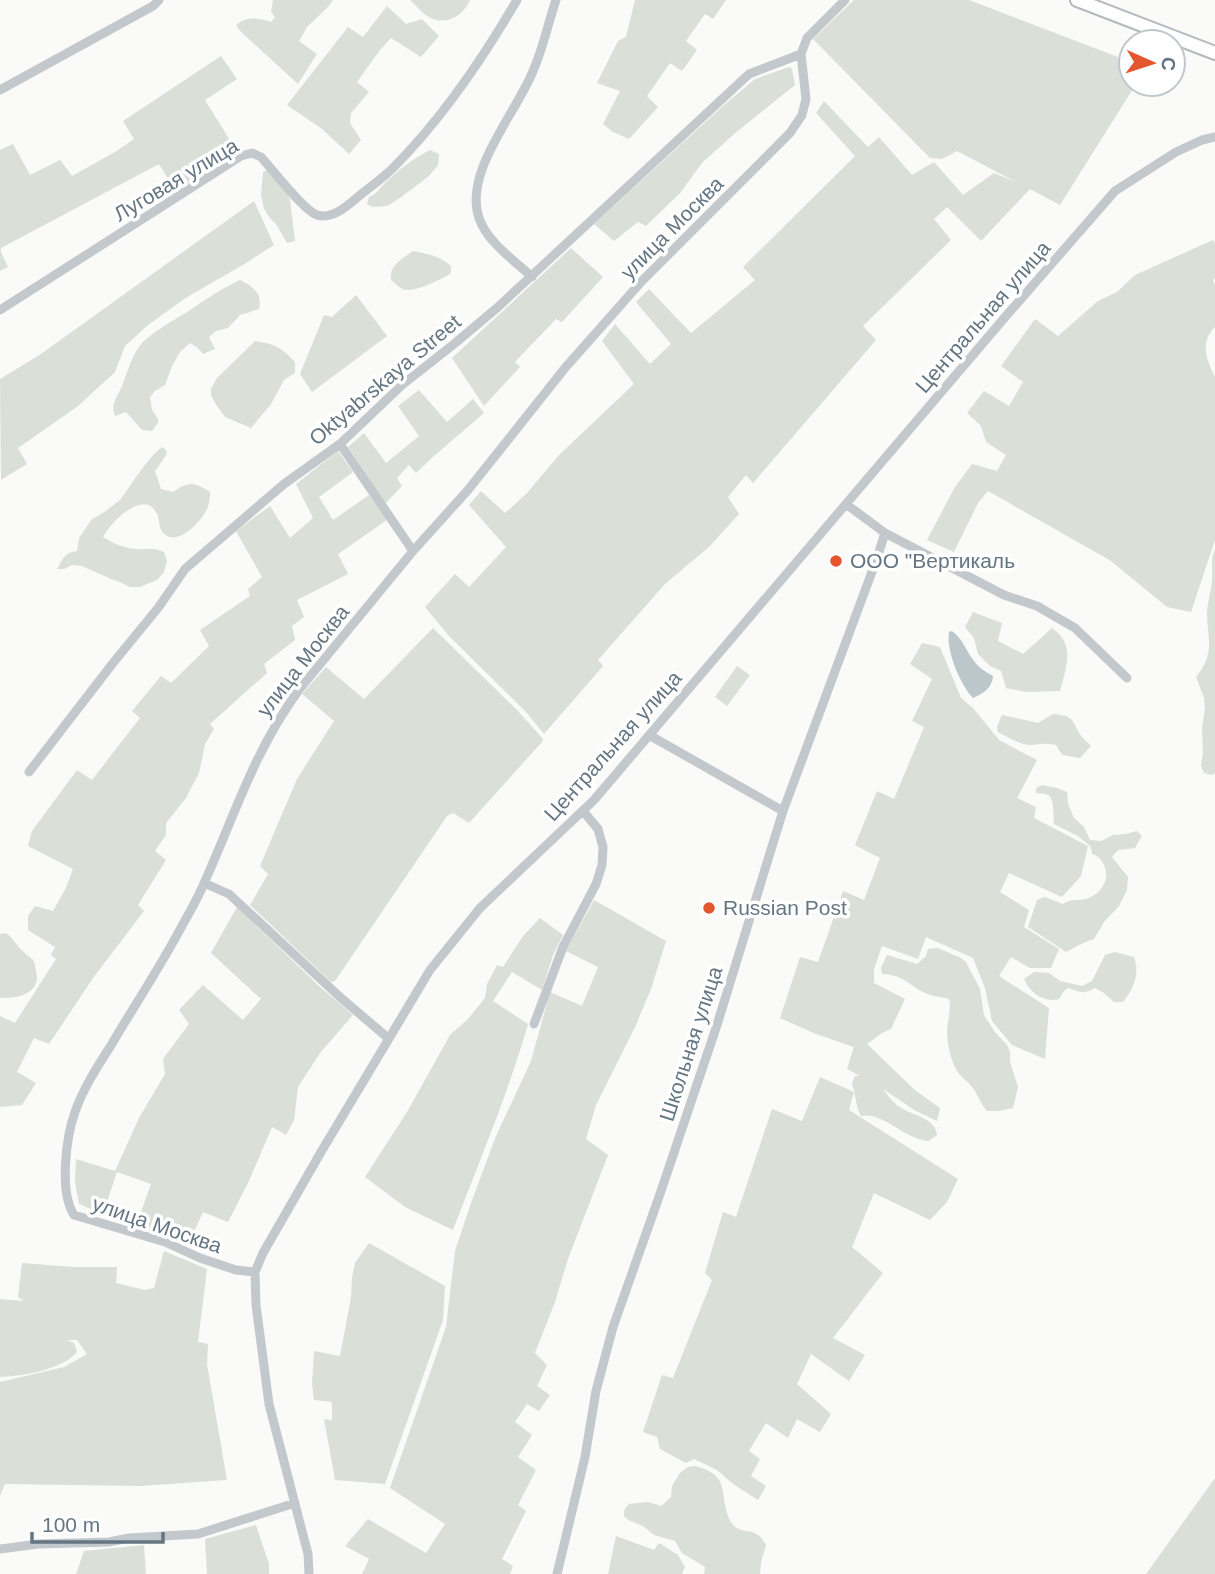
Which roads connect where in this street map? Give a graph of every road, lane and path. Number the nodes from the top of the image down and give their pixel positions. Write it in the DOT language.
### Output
graph roads {
  1 [pos="159,0"];
  2 [pos="517,0"];
  3 [pos="556,0"];
  4 [pos="845,0"];
  5 [pos="1077,0"];
  6 [pos="1215,53"];
  7 [pos="801,54"];
  8 [pos="0,90"];
  9 [pos="1215,137"];
  10 [pos="532,277"];
  11 [pos="0,310"];
  12 [pos="340,444"];
  13 [pos="846,504"];
  14 [pos="885,533"];
  15 [pos="412,551"];
  16 [pos="1127,678"];
  17 [pos="649,735"];
  18 [pos="29,772"];
  19 [pos="583,811"];
  20 [pos="783,811"];
  21 [pos="205,883"];
  22 [pos="534,1024"];
  23 [pos="388,1038"];
  24 [pos="255,1272"];
  25 [pos="295,1503"];
  26 [pos="0,1549"];
  27 [pos="309,1574"];
  28 [pos="557,1574"];
  1 -- 8 [label="street"];
  2 -- 11 [label="street, Луговая улица"];
  3 -- 10 [label="street"];
  4 -- 7 [label="street"];
  5 -- 6 [label="main road"];
  7 -- 10 [label="street, Oktyabrskaya Street"];
  7 -- 15 [label="street, улица Москва"];
  9 -- 13 [label="street, Центральная улица"];
  10 -- 12 [label="street, Oktyabrskaya Street"];
  12 -- 15 [label="street"];
  12 -- 18 [label="street, Oktyabrskaya Street"];
  13 -- 14 [label="street"];
  13 -- 17 [label="street, Центральная улица"];
  14 -- 16 [label="street"];
  14 -- 20 [label="street, Школьная улица"];
  15 -- 21 [label="street, улица Москва"];
  17 -- 19 [label="street, Центральная улица"];
  17 -- 20 [label="street"];
  19 -- 22 [label="street"];
  19 -- 23 [label="street, Центральная улица"];
  20 -- 28 [label="street, Школьная улица"];
  21 -- 23 [label="street"];
  21 -- 24 [label="street, улица Москва"];
  23 -- 24 [label="street, Центральная улица"];
  24 -- 25 [label="street, Центральная улица"];
  25 -- 26 [label="street"];
  25 -- 27 [label="street, Центральная улица"];
}
